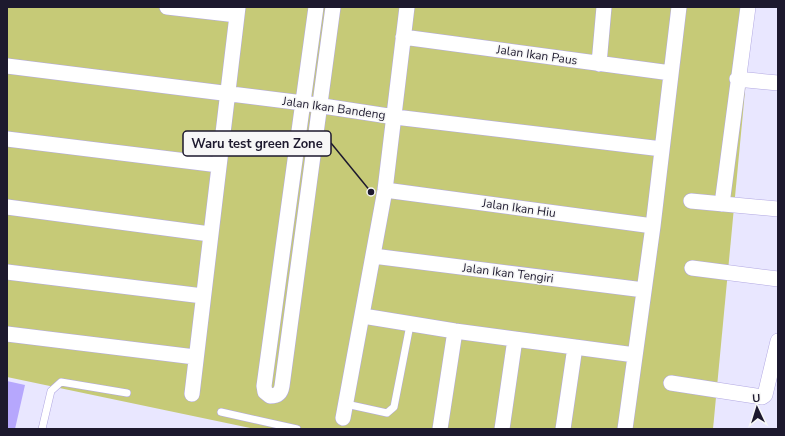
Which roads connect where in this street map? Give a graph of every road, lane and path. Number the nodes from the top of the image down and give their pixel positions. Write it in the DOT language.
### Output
graph roads {
  1 [pos="167,7"];
  2 [pos="316,7"];
  3 [pos="333,7"];
  4 [pos="407,7"];
  5 [pos="604,7"];
  6 [pos="679,7"];
  7 [pos="748,7"];
  8 [pos="238,11"];
  9 [pos="403,37"];
  10 [pos="599,64"];
  11 [pos="7,66"];
  12 [pos="671,73"];
  13 [pos="737,79"];
  14 [pos="778,83"];
  15 [pos="228,94"];
  16 [pos="303,103"];
  17 [pos="321,106"];
  18 [pos="395,117"];
  19 [pos="7,139"];
  20 [pos="662,149"];
  21 [pos="219,165"];
  22 [pos="385,190"];
  23 [pos="691,201"];
  24 [pos="722,204"];
  25 [pos="7,207"];
  26 [pos="778,209"];
  27 [pos="653,226"];
  28 [pos="210,234"];
  29 [pos="282,252"];
  30 [pos="300,255"];
  31 [pos="373,256"];
  32 [pos="692,268"];
  33 [pos="7,272"];
  34 [pos="778,278"];
  35 [pos="644,290"];
  36 [pos="203,296"];
  37 [pos="363,316"];
  38 [pos="410,325"];
  39 [pos="455,331"];
  40 [pos="7,334"];
  41 [pos="515,339"];
  42 [pos="778,341"];
  43 [pos="575,347"];
  44 [pos="634,355"];
  45 [pos="195,357"];
  46 [pos="671,383"];
  47 [pos="127,392"];
  48 [pos="192,394"];
  49 [pos="345,411"];
  50 [pos="221,412"];
  51 [pos="42,429"];
  52 [pos="297,429"];
  53 [pos="440,429"];
  54 [pos="502,429"];
  55 [pos="563,429"];
  56 [pos="625,429"];
  1 -- 8 [label="street"];
  2 -- 16 [label="street"];
  3 -- 17 [label="street"];
  4 -- 9 [label="street"];
  5 -- 10 [label="street"];
  6 -- 12 [label="street"];
  7 -- 13 [label="street"];
  8 -- 15 [label="street"];
  9 -- 10 [label="street, Jalan Ikan Paus"];
  9 -- 18 [label="street"];
  10 -- 12 [label="street, Jalan Ikan Paus"];
  11 -- 15 [label="street, Jalan Ikan Bandeng"];
  12 -- 20 [label="street"];
  13 -- 14 [label="street"];
  13 -- 24 [label="street"];
  15 -- 16 [label="street, Jalan Ikan Bandeng"];
  15 -- 21 [label="street"];
  16 -- 17 [label="street, Jalan Ikan Bandeng"];
  16 -- 29 [label="street"];
  17 -- 18 [label="street, Jalan Ikan Bandeng"];
  17 -- 30 [label="street"];
  18 -- 20 [label="street, Jalan Ikan Bandeng"];
  18 -- 22 [label="street"];
  19 -- 21 [label="street"];
  20 -- 27 [label="street"];
  21 -- 28 [label="street"];
  22 -- 27 [label="street, Jalan Ikan Hiu"];
  22 -- 31 [label="street"];
  23 -- 24 [label="street"];
  24 -- 26 [label="street"];
  25 -- 28 [label="street"];
  27 -- 35 [label="street"];
  28 -- 36 [label="street"];
  29 -- 30 [label="street"];
  29 -- 30 [label="street"];
  31 -- 35 [label="street, Jalan Ikan Tengiri"];
  31 -- 37 [label="street"];
  32 -- 34 [label="street"];
  33 -- 36 [label="street"];
  35 -- 44 [label="street"];
  36 -- 45 [label="street"];
  37 -- 38 [label="street"];
  37 -- 49 [label="street"];
  38 -- 39 [label="street"];
  38 -- 49 [label="lane"];
  39 -- 41 [label="street"];
  39 -- 53 [label="street"];
  40 -- 45 [label="street"];
  41 -- 43 [label="street"];
  41 -- 54 [label="street"];
  42 -- 46 [label="street"];
  43 -- 44 [label="street"];
  43 -- 55 [label="street"];
  44 -- 56 [label="street"];
  45 -- 48 [label="street"];
  47 -- 51 [label="lane"];
  50 -- 52 [label="lane"];
}
